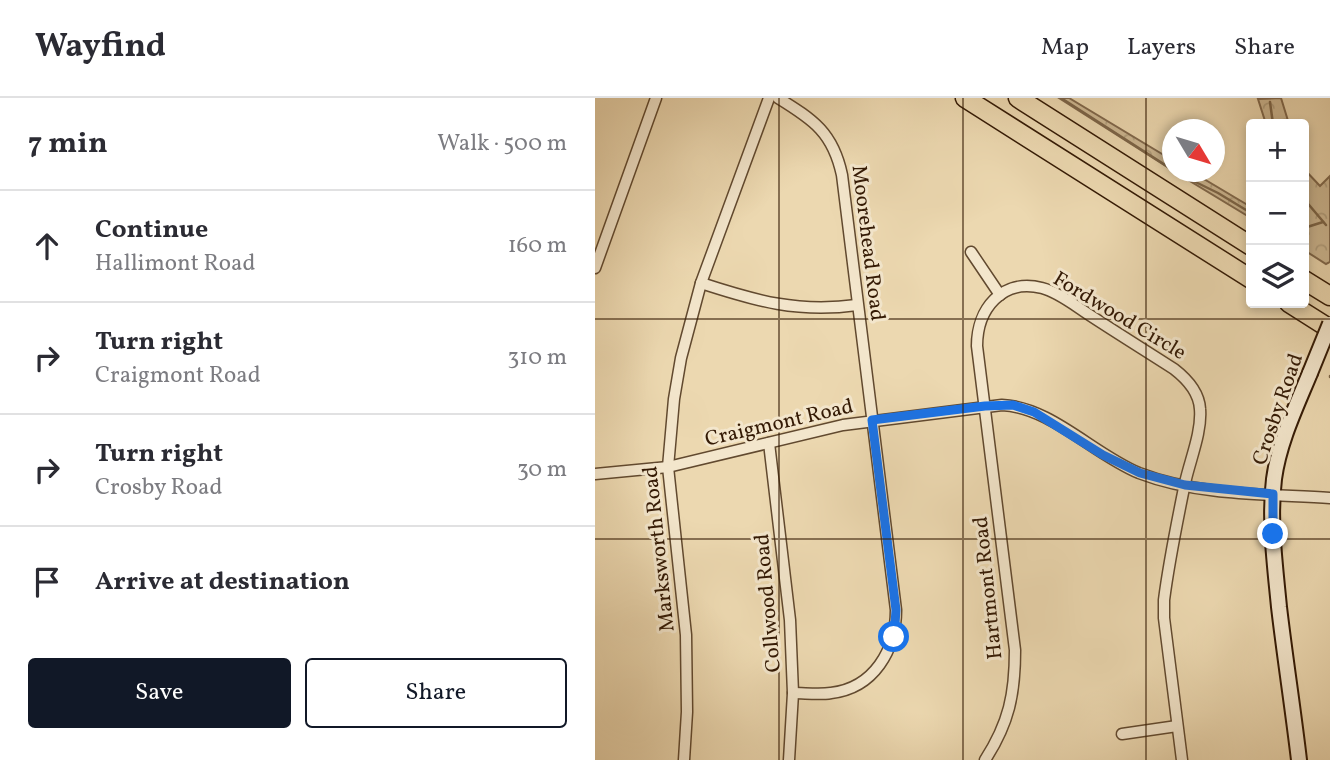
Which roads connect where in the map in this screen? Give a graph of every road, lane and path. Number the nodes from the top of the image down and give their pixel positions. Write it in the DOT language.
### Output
graph roads {
  1 [pos="656,98"];
  2 [pos="769,98"];
  3 [pos="778,98"];
  4 [pos="965,98"];
  5 [pos="1018,98"];
  6 [pos="1249,245"];
  7 [pos="971,252"];
  8 [pos="595,268"];
  9 [pos="1246,276"];
  10 [pos="701,283"];
  11 [pos="1309,283"];
  12 [pos="1000,295"];
  13 [pos="1330,296"];
  14 [pos="857,305"];
  15 [pos="1298,308"];
  16 [pos="1330,326"];
  17 [pos="985,406"];
  18 [pos="872,420"];
  19 [pos="769,443"];
  20 [pos="668,467"];
  21 [pos="595,474"];
  22 [pos="1185,485"];
  23 [pos="1273,494"];
  24 [pos="1330,498"];
  25 [pos="793,693"];
  26 [pos="1177,726"];
  27 [pos="1122,734"];
  28 [pos="684,760"];
  29 [pos="789,760"];
  30 [pos="985,760"];
  31 [pos="1182,760"];
  32 [pos="1299,760"];
  1 -- 8 [label="street"];
  2 -- 10 [label="street, Marksworth Road"];
  3 -- 14 [label="street, Moorehead Road"];
  4 -- 9 [label="highway"];
  5 -- 6 [label="highway"];
  7 -- 12 [label="street"];
  10 -- 14 [label="street"];
  10 -- 20 [label="street, Marksworth Road"];
  11 -- 13 [label="highway"];
  12 -- 17 [label="street"];
  12 -- 22 [label="street, Fordwood Circle"];
  14 -- 18 [label="street, Moorehead Road"];
  15 -- 16 [label="highway"];
  16 -- 23 [label="main road, Crosby Road, bridge"];
  17 -- 18 [label="street, Craigmont Road"];
  17 -- 22 [label="street, Craigmont Road"];
  17 -- 30 [label="street, Hartmont Road"];
  18 -- 19 [label="street, Craigmont Road"];
  18 -- 25 [label="street, Moorehead Road"];
  19 -- 20 [label="street, Craigmont Road"];
  19 -- 25 [label="street, Collwood Road"];
  20 -- 21 [label="street, Craigmont Road"];
  20 -- 28 [label="street, Marksworth Road"];
  22 -- 23 [label="street, Craigmont Road"];
  22 -- 26 [label="street, Fordwood Circle"];
  23 -- 24 [label="street, Craigmont Road"];
  23 -- 32 [label="main road, Crosby Road"];
  25 -- 29 [label="street, Collwood Road"];
  26 -- 27 [label="street"];
  26 -- 31 [label="street, Fordwood Circle"];
}
